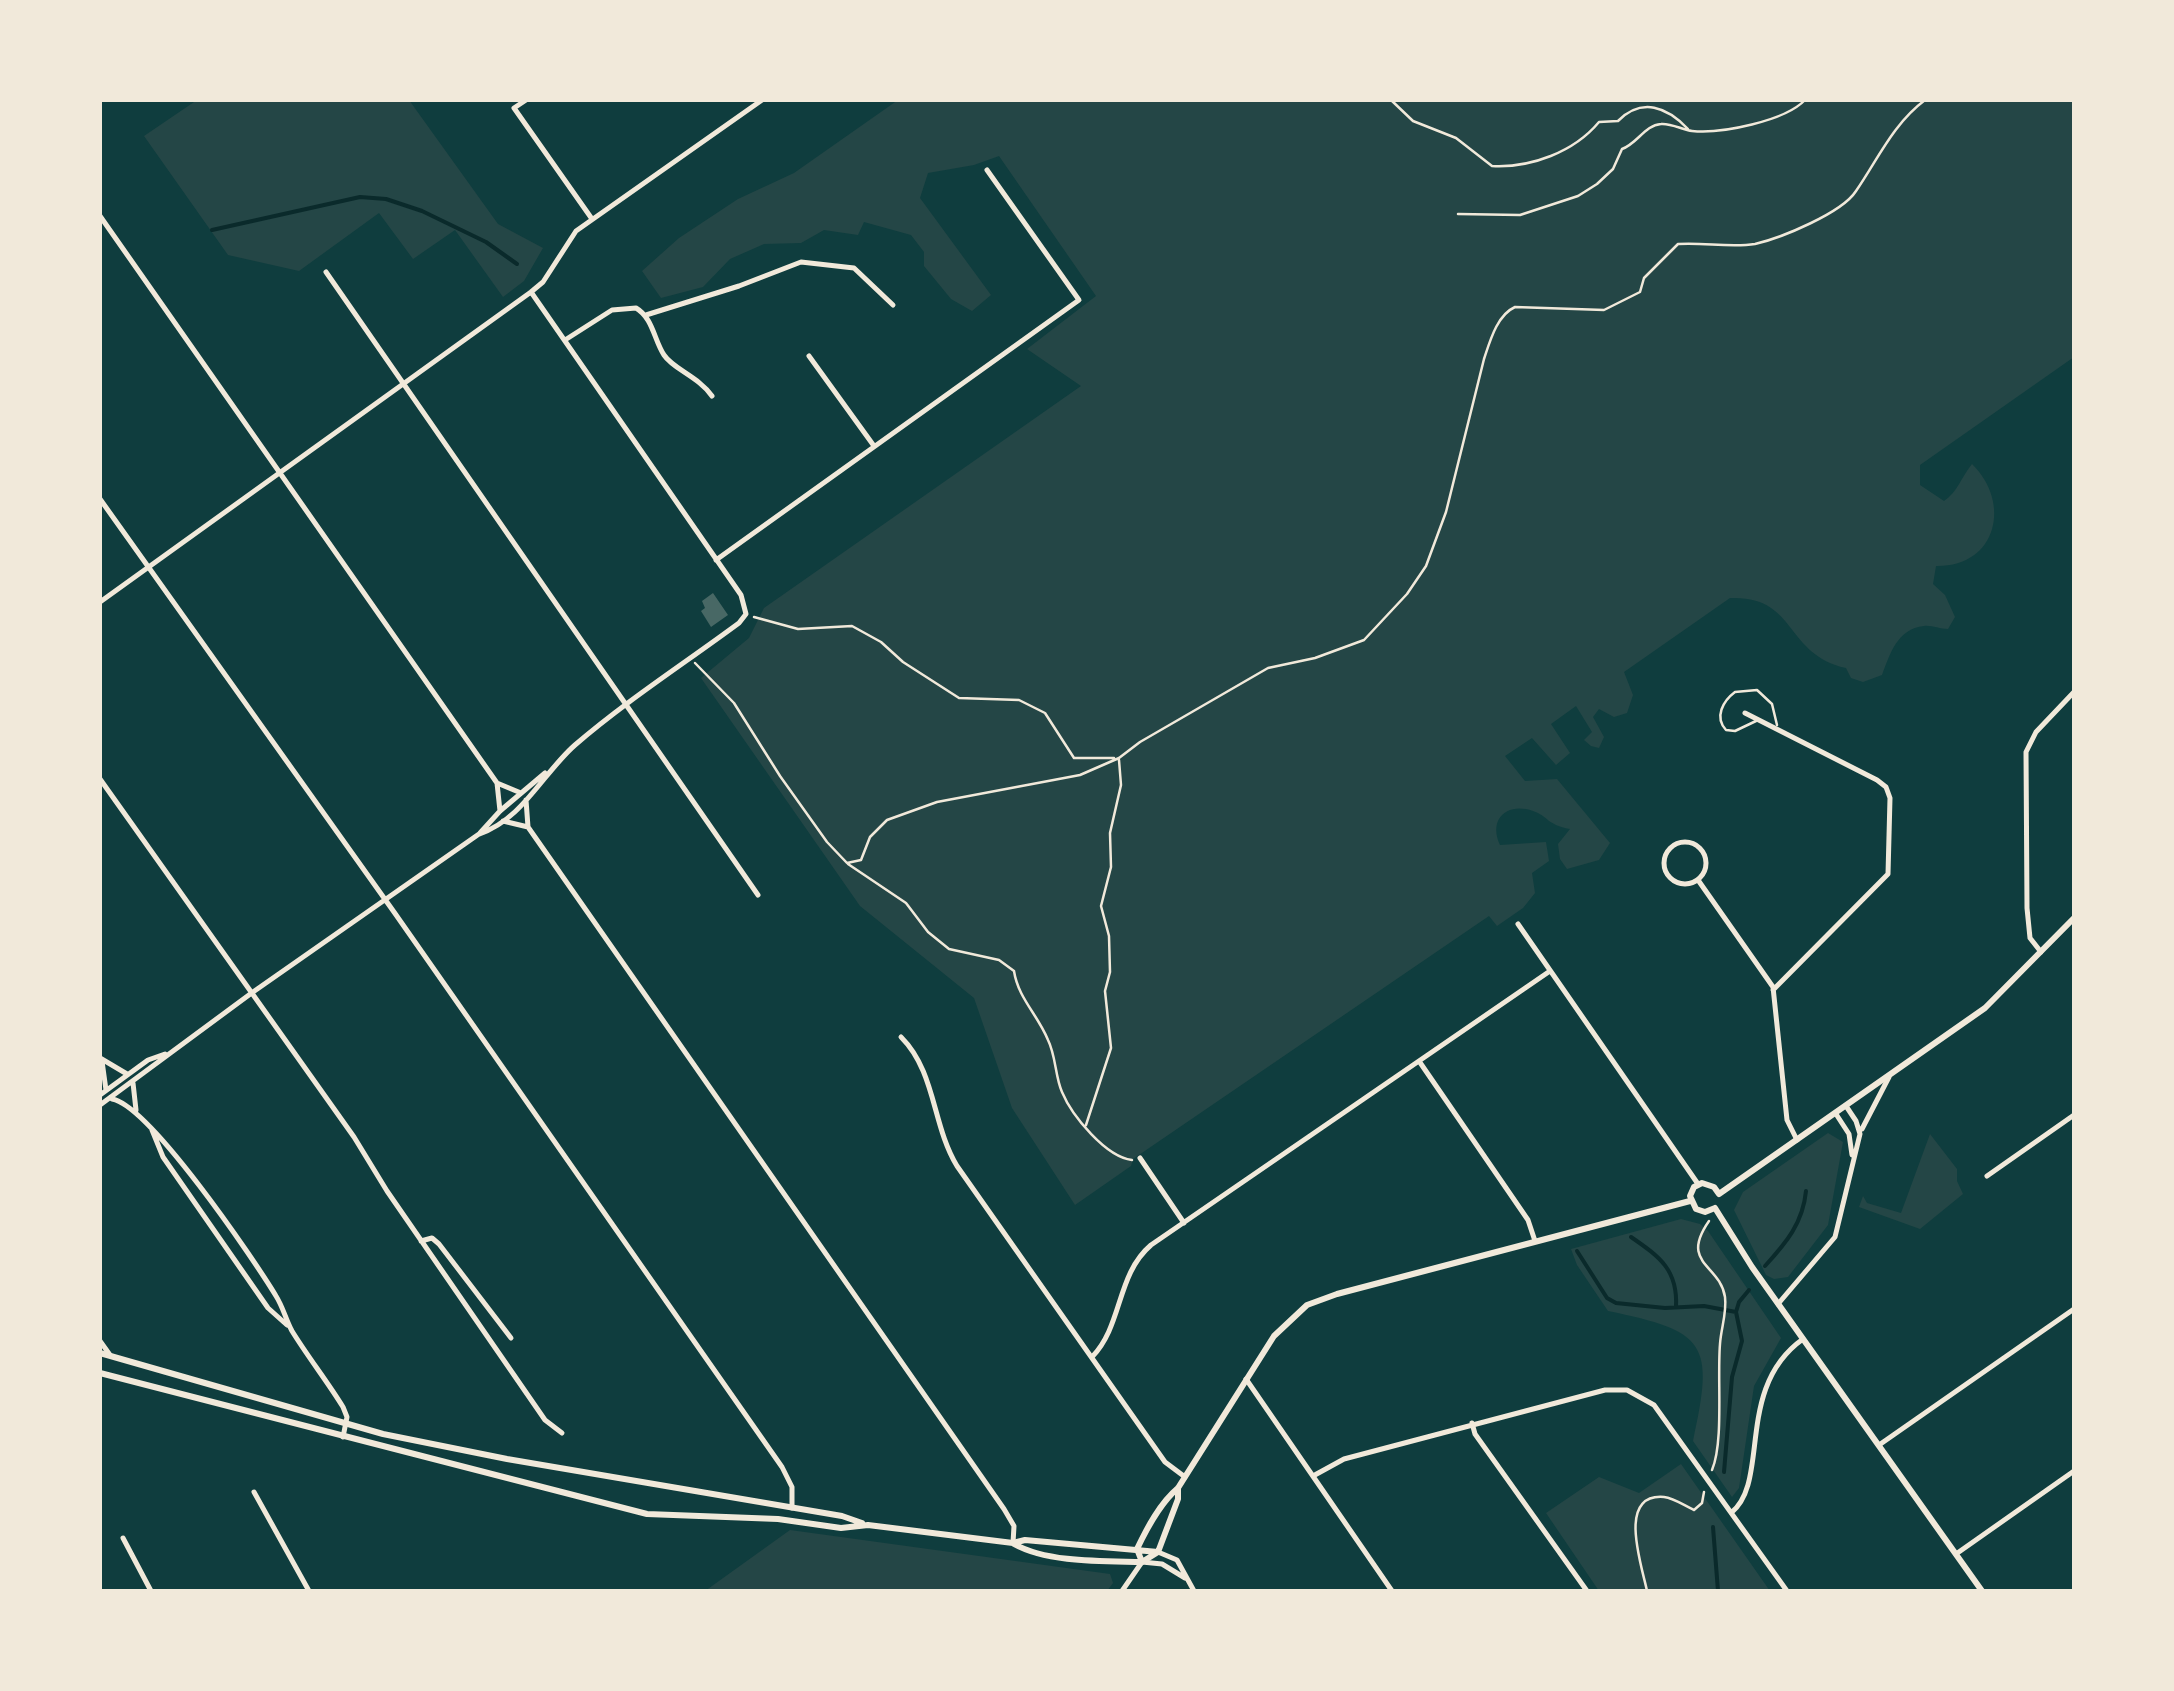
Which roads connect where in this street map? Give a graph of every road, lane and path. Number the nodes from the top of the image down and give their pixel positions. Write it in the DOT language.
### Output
graph roads {
  1 [pos="526,100"];
  2 [pos="762,100"];
  3 [pos="1391,100"];
  4 [pos="1805,100"];
  5 [pos="1925,100"];
  6 [pos="1690,131"];
  7 [pos="987,170"];
  8 [pos="1458,214"];
  9 [pos="100,216"];
  10 [pos="592,219"];
  11 [pos="326,272"];
  12 [pos="531,292"];
  13 [pos="893,306"];
  14 [pos="646,315"];
  15 [pos="565,340"];
  16 [pos="808,356"];
  17 [pos="404,384"];
  18 [pos="712,396"];
  19 [pos="874,446"];
  20 [pos="280,472"];
  21 [pos="100,499"];
  22 [pos="716,560"];
  23 [pos="148,568"];
  24 [pos="100,602"];
  25 [pos="749,613"];
  26 [pos="698,666"];
  27 [pos="2074,692"];
  28 [pos="627,706"];
  29 [pos="1745,713"];
  30 [pos="1757,721"];
  31 [pos="1777,730"];
  32 [pos="1119,758"];
  33 [pos="548,772"];
  34 [pos="100,779"];
  35 [pos="496,783"];
  36 [pos="521,792"];
  37 [pos="526,800"];
  38 [pos="500,811"];
  39 [pos="503,820"];
  40 [pos="528,828"];
  41 [pos="479,834"];
  42 [pos="847,863"];
  43 [pos="1698,880"];
  44 [pos="758,895"];
  45 [pos="385,899"];
  46 [pos="2074,918"];
  47 [pos="1518,924"];
  48 [pos="2041,952"];
  49 [pos="1550,971"];
  50 [pos="1774,990"];
  51 [pos="252,992"];
  52 [pos="901,1037"];
  53 [pos="166,1054"];
  54 [pos="101,1060"];
  55 [pos="1419,1060"];
  56 [pos="128,1074"];
  57 [pos="1891,1074"];
  58 [pos="133,1081"];
  59 [pos="103,1093"];
  60 [pos="109,1099"];
  61 [pos="100,1105"];
  62 [pos="1846,1106"];
  63 [pos="136,1110"];
  64 [pos="1836,1114"];
  65 [pos="2074,1115"];
  66 [pos="1086,1125"];
  67 [pos="150,1127"];
  68 [pos="1860,1134"];
  69 [pos="1797,1140"];
  70 [pos="1853,1158"];
  71 [pos="1138,1159"];
  72 [pos="1986,1176"];
  73 [pos="1698,1184"];
  74 [pos="1719,1194"];
  75 [pos="1690,1201"];
  76 [pos="1714,1208"];
  77 [pos="1710,1220"];
  78 [pos="1184,1223"];
  79 [pos="422,1241"];
  80 [pos="1535,1241"];
  81 [pos="1778,1304"];
  82 [pos="2074,1310"];
  83 [pos="292,1330"];
  84 [pos="510,1338"];
  85 [pos="1804,1339"];
  86 [pos="100,1341"];
  87 [pos="100,1354"];
  88 [pos="111,1356"];
  89 [pos="1092,1357"];
  90 [pos="100,1373"];
  91 [pos="1246,1379"];
  92 [pos="346,1423"];
  93 [pos="1472,1423"];
  94 [pos="562,1432"];
  95 [pos="343,1437"];
  96 [pos="1878,1446"];
  97 [pos="2074,1471"];
  98 [pos="1710,1475"];
  99 [pos="1313,1476"];
  100 [pos="1184,1478"];
  101 [pos="1178,1488"];
  102 [pos="1705,1490"];
  103 [pos="254,1492"];
  104 [pos="792,1508"];
  105 [pos="1731,1513"];
  106 [pos="868,1525"];
  107 [pos="122,1538"];
  108 [pos="1013,1543"];
  109 [pos="1136,1550"];
  110 [pos="1158,1552"];
  111 [pos="1956,1554"];
  112 [pos="1142,1562"];
  113 [pos="1185,1578"];
  114 [pos="152,1591"];
  115 [pos="309,1591"];
  116 [pos="1122,1591"];
  117 [pos="1194,1591"];
  118 [pos="1392,1591"];
  119 [pos="1586,1591"];
  120 [pos="1647,1591"];
  121 [pos="1786,1591"];
  122 [pos="1982,1591"];
  1 -- 10 [label="street"];
  2 -- 10 [label="street"];
  3 -- 6 [label="path"];
  4 -- 6 [label="path"];
  5 -- 32 [label="path"];
  6 -- 8 [label="path"];
  7 -- 19 [label="street"];
  9 -- 20 [label="street"];
  10 -- 12 [label="street"];
  11 -- 17 [label="street"];
  12 -- 15 [label="street"];
  12 -- 17 [label="street"];
  13 -- 14 [label="street"];
  14 -- 15 [label="street"];
  14 -- 18 [label="street"];
  15 -- 22 [label="street"];
  16 -- 19 [label="street"];
  17 -- 20 [label="street"];
  17 -- 28 [label="street"];
  19 -- 22 [label="street"];
  20 -- 23 [label="street"];
  20 -- 35 [label="street"];
  21 -- 23 [label="street"];
  22 -- 25 [label="street"];
  23 -- 24 [label="street"];
  23 -- 45 [label="street"];
  25 -- 28 [label="street"];
  25 -- 32 [label="path"];
  26 -- 42 [label="path"];
  27 -- 48 [label="street"];
  28 -- 33 [label="street"];
  28 -- 44 [label="street"];
  29 -- 30 [label="street"];
  30 -- 31 [label="street"];
  30 -- 31 [label="lane"];
  31 -- 50 [label="street"];
  32 -- 42 [label="path"];
  32 -- 66 [label="path"];
  33 -- 36 [label="street"];
  33 -- 37 [label="street"];
  34 -- 51 [label="street"];
  35 -- 36 [label="street"];
  35 -- 38 [label="street"];
  36 -- 38 [label="street"];
  37 -- 39 [label="street"];
  37 -- 40 [label="street"];
  38 -- 41 [label="street"];
  39 -- 40 [label="street"];
  39 -- 41 [label="street"];
  40 -- 108 [label="street"];
  41 -- 45 [label="street"];
  42 -- 66 [label="path"];
  43 -- 43 [label="street"];
  43 -- 50 [label="street"];
  45 -- 51 [label="street"];
  45 -- 104 [label="street"];
  46 -- 48 [label="street"];
  47 -- 49 [label="street"];
  48 -- 57 [label="street"];
  49 -- 55 [label="street"];
  49 -- 73 [label="street"];
  50 -- 69 [label="street"];
  51 -- 53 [label="street"];
  51 -- 79 [label="street"];
  52 -- 89 [label="street"];
  53 -- 56 [label="street"];
  53 -- 58 [label="street"];
  54 -- 56 [label="street"];
  54 -- 59 [label="street"];
  55 -- 78 [label="street"];
  55 -- 80 [label="street"];
  56 -- 59 [label="street"];
  57 -- 62 [label="street"];
  57 -- 68 [label="street"];
  58 -- 60 [label="street"];
  58 -- 63 [label="street"];
  60 -- 61 [label="street"];
  60 -- 63 [label="street"];
  62 -- 64 [label="street"];
  62 -- 68 [label="street"];
  63 -- 67 [label="street"];
  64 -- 69 [label="street"];
  64 -- 70 [label="street"];
  65 -- 72 [label="street"];
  66 -- 71 [label="path"];
  67 -- 83 [label="street"];
  67 -- 83 [label="street"];
  68 -- 70 [label="street"];
  69 -- 74 [label="street"];
  70 -- 81 [label="street"];
  71 -- 78 [label="street"];
  73 -- 74 [label="street"];
  73 -- 75 [label="street"];
  74 -- 76 [label="street"];
  75 -- 76 [label="street"];
  75 -- 80 [label="street"];
  76 -- 81 [label="street"];
  77 -- 98 [label="path"];
  78 -- 89 [label="street"];
  79 -- 84 [label="street"];
  79 -- 94 [label="street"];
  80 -- 91 [label="street"];
  81 -- 85 [label="street"];
  82 -- 96 [label="street"];
  83 -- 92 [label="street"];
  85 -- 96 [label="street"];
  85 -- 105 [label="street"];
  86 -- 88 [label="street"];
  87 -- 88 [label="street"];
  88 -- 92 [label="street"];
  89 -- 100 [label="street"];
  90 -- 95 [label="street"];
  91 -- 99 [label="street"];
  91 -- 100 [label="street"];
  92 -- 95 [label="street"];
  92 -- 104 [label="street"];
  93 -- 99 [label="street"];
  93 -- 105 [label="street"];
  93 -- 119 [label="street"];
  95 -- 106 [label="street"];
  96 -- 111 [label="street"];
  97 -- 111 [label="street"];
  99 -- 118 [label="street"];
  100 -- 101 [label="street"];
  101 -- 109 [label="street"];
  101 -- 110 [label="street"];
  102 -- 120 [label="path"];
  103 -- 115 [label="street"];
  104 -- 106 [label="street"];
  105 -- 121 [label="street"];
  106 -- 108 [label="street"];
  107 -- 114 [label="street"];
  108 -- 109 [label="street"];
  108 -- 112 [label="street"];
  109 -- 110 [label="street"];
  109 -- 112 [label="street"];
  110 -- 112 [label="street"];
  110 -- 113 [label="street"];
  111 -- 122 [label="street"];
  112 -- 113 [label="street"];
  112 -- 116 [label="street"];
  113 -- 117 [label="street"];
}
